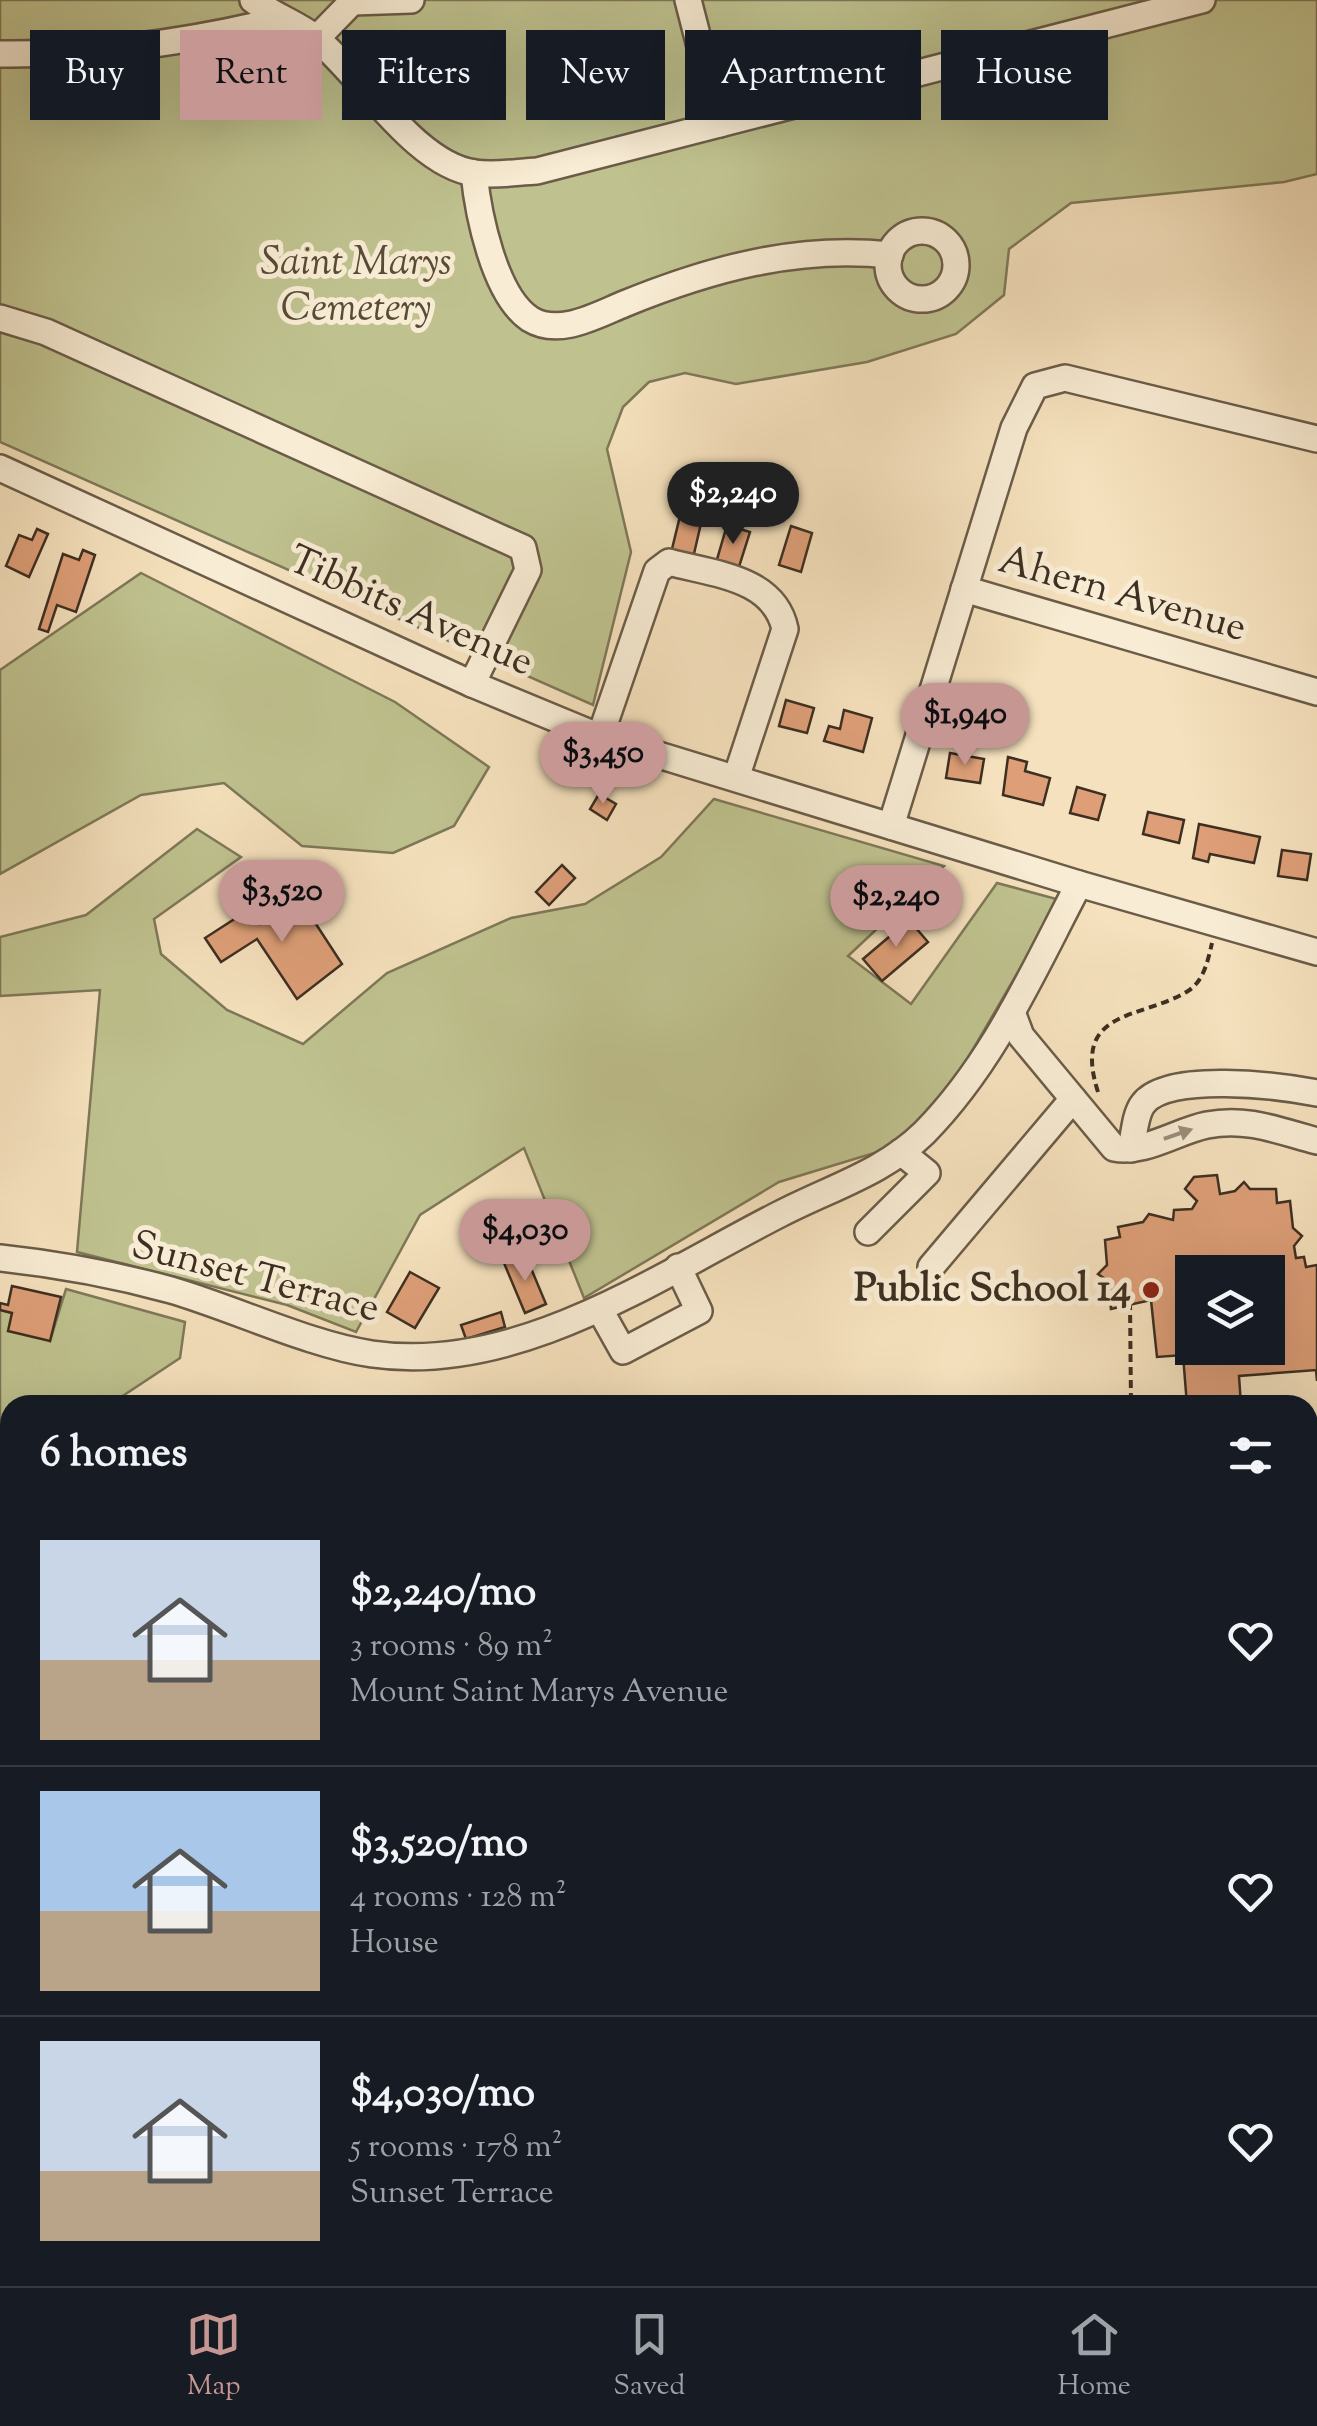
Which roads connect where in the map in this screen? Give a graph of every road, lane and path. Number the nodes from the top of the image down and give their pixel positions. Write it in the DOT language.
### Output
graph roads {
  1 [pos="252,0"];
  2 [pos="411,0"];
  3 [pos="688,0"];
  4 [pos="1202,0"];
  5 [pos="354,1"];
  6 [pos="278,20"];
  7 [pos="300,30"];
  8 [pos="322,33"];
  9 [pos="322,43"];
  10 [pos="0,54"];
  11 [pos="720,124"];
  12 [pos="474,173"];
  13 [pos="890,255"];
  14 [pos="0,318"];
  15 [pos="1317,439"];
  16 [pos="0,468"];
  17 [pos="964,589"];
  18 [pos="472,684"];
  19 [pos="1317,692"];
  20 [pos="600,737"];
  21 [pos="736,778"];
  22 [pos="891,826"];
  23 [pos="1079,884"];
  24 [pos="1214,938"];
  25 [pos="1317,952"];
  26 [pos="1012,1012"];
  27 [pos="1282,1086"];
  28 [pos="1317,1093"];
  29 [pos="1073,1099"];
  30 [pos="1102,1102"];
  31 [pos="1272,1126"];
  32 [pos="1317,1140"];
  33 [pos="1130,1149"];
  34 [pos="901,1152"];
  35 [pos="868,1232"];
  36 [pos="0,1258"];
  37 [pos="931,1267"];
  38 [pos="678,1268"];
  39 [pos="1130,1302"];
  40 [pos="600,1310"];
  41 [pos="1131,1395"];
  1 -- 6 [label="street"];
  2 -- 5 [label="street"];
  3 -- 11 [label="street"];
  4 -- 11 [label="street"];
  5 -- 8 [label="street"];
  6 -- 7 [label="street"];
  6 -- 10 [label="street"];
  9 -- 12 [label="street"];
  11 -- 12 [label="street"];
  12 -- 13 [label="street"];
  14 -- 18 [label="street"];
  15 -- 17 [label="street"];
  16 -- 18 [label="street, Tibbits Avenue"];
  17 -- 19 [label="street, Ahern Avenue"];
  17 -- 22 [label="street"];
  18 -- 20 [label="street, Tibbits Avenue"];
  20 -- 21 [label="street, Tibbits Avenue"];
  20 -- 21 [label="street"];
  21 -- 22 [label="street, Tibbits Avenue"];
  22 -- 23 [label="street, Tibbits Avenue"];
  23 -- 25 [label="street, Tibbits Avenue"];
  23 -- 26 [label="street, Sunset Terrace"];
  24 -- 30 [label="path"];
  26 -- 29 [label="street"];
  26 -- 34 [label="street, Sunset Terrace"];
  27 -- 28 [label="street"];
  27 -- 31 [label="street"];
  27 -- 33 [label="street"];
  29 -- 33 [label="street"];
  29 -- 37 [label="street"];
  31 -- 32 [label="street"];
  33 -- 31 [label="street, one-way"];
  34 -- 35 [label="street"];
  34 -- 38 [label="street, Sunset Terrace"];
  36 -- 40 [label="street, Sunset Terrace"];
  38 -- 40 [label="street, Sunset Terrace"];
  38 -- 40 [label="street"];
  39 -- 41 [label="path"];
}
